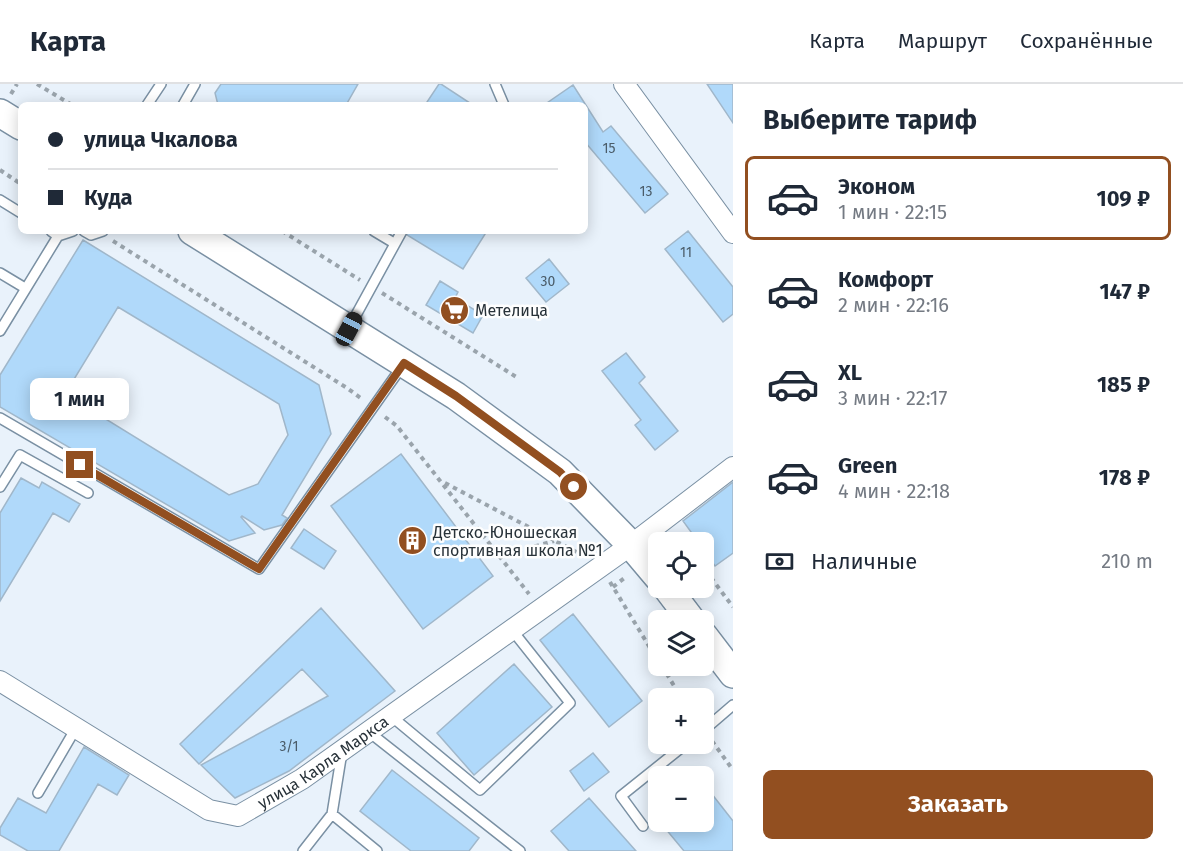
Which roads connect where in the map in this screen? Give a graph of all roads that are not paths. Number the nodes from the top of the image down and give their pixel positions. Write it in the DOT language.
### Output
graph roads {
  1 [pos="161,84"];
  2 [pos="195,84"];
  3 [pos="495,84"];
  4 [pos="624,84"];
  5 [pos="149,102"];
  6 [pos="185,102"];
  7 [pos="503,102"];
  8 [pos="0,114"];
  9 [pos="18,124"];
  10 [pos="0,200"];
  11 [pos="18,211"];
  12 [pos="733,233"];
  13 [pos="53,234"];
  14 [pos="197,234"];
  15 [pos="379,234"];
  16 [pos="400,234"];
  17 [pos="394,243"];
  18 [pos="0,273"];
  19 [pos="26,288"];
  20 [pos="349,329"];
  21 [pos="0,331"];
  22 [pos="404,363"];
  23 [pos="0,418"];
  24 [pos="733,467"];
  25 [pos="0,487"];
  26 [pos="88,493"];
  27 [pos="632,544"];
  28 [pos="648,564"];
  29 [pos="675,598"];
  30 [pos="684,610"];
  31 [pos="513,630"];
  32 [pos="714,649"];
  33 [pos="733,674"];
  34 [pos="0,681"];
  35 [pos="733,705"];
  36 [pos="391,716"];
  37 [pos="714,721"];
  38 [pos="76,728"];
  39 [pos="369,732"];
  40 [pos="343,750"];
  41 [pos="674,754"];
  42 [pos="38,793"];
  43 [pos="332,814"];
  44 [pos="643,826"];
  45 [pos="303,851"];
  46 [pos="377,851"];
  47 [pos="520,851"];
  1 -- 5 [label="lane"];
  2 -- 6 [label="lane"];
  3 -- 7 [label="lane"];
  4 -- 12 [label="street"];
  8 -- 9 [label="street"];
  10 -- 11 [label="lane"];
  13 -- 19 [label="lane"];
  14 -- 20 [label="street"];
  15 -- 17 [label="lane"];
  16 -- 17 [label="lane"];
  17 -- 20 [label="lane"];
  18 -- 19 [label="lane"];
  19 -- 21 [label="lane"];
  20 -- 22 [label="street"];
  22 -- 23 [label="lane"];
  22 -- 27 [label="street"];
  24 -- 27 [label="street, улица Карла Маркса"];
  25 -- 26 [label="lane"];
  27 -- 28 [label="street"];
  27 -- 31 [label="street, улица Карла Маркса"];
  29 -- 30 [label="street"];
  31 -- 36 [label="street, улица Карла Маркса"];
  31 -- 36 [label="lane"];
  32 -- 33 [label="street"];
  34 -- 38 [label="street, улица Карла Маркса"];
  35 -- 37 [label="lane"];
  36 -- 39 [label="street, улица Карла Маркса"];
  38 -- 40 [label="street, улица Карла Маркса"];
  38 -- 42 [label="lane"];
  39 -- 40 [label="street, улица Карла Маркса"];
  39 -- 47 [label="lane"];
  40 -- 43 [label="lane"];
  41 -- 44 [label="lane"];
  43 -- 45 [label="lane"];
  43 -- 46 [label="lane"];
}
